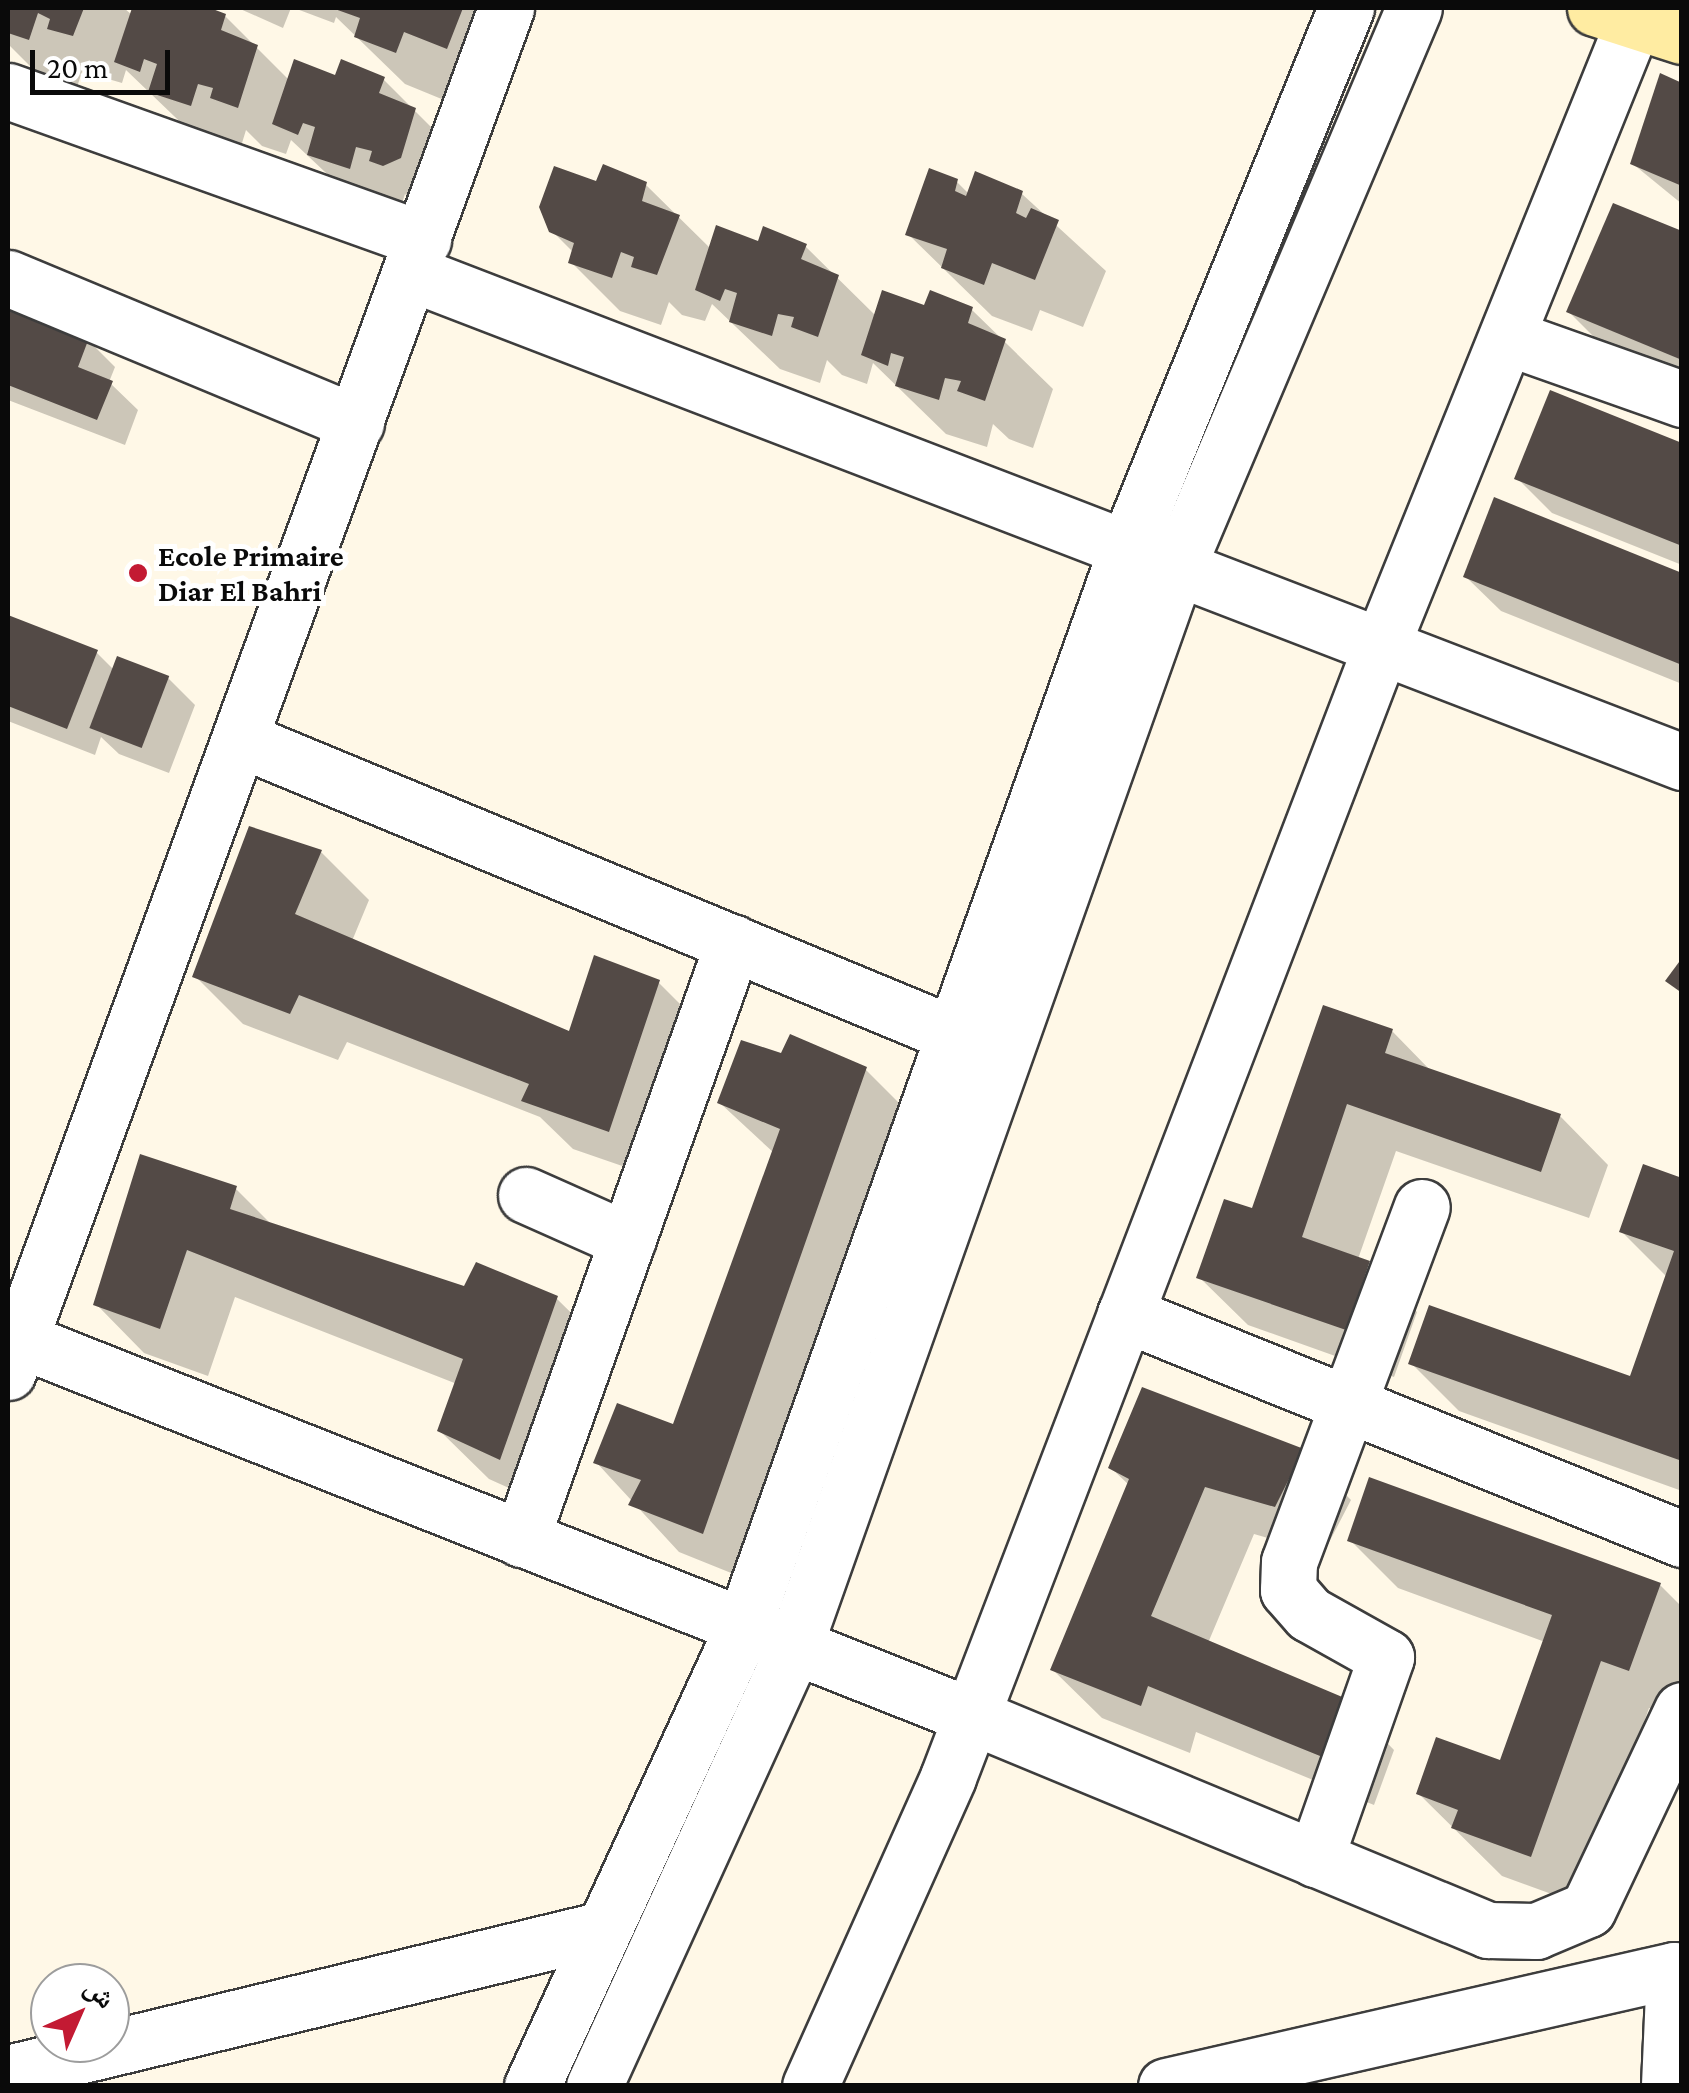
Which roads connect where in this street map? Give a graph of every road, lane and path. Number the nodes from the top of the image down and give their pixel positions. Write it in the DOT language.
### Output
graph roads {
  1 [pos="506,8"];
  2 [pos="1346,8"];
  3 [pos="1414,8"];
  4 [pos="1637,20"];
  5 [pos="8,91"];
  6 [pos="417,256"];
  7 [pos="8,278"];
  8 [pos="1507,337"];
  9 [pos="1682,399"];
  10 [pos="356,423"];
  11 [pos="1126,550"];
  12 [pos="1176,570"];
  13 [pos="1380,649"];
  14 [pos="242,740"];
  15 [pos="1682,762"];
  16 [pos="733,944"];
  17 [pos="950,1034"];
  18 [pos="525,1197"];
  19 [pos="1422,1206"];
  20 [pos="627,1240"];
  21 [pos="1126,1314"];
  22 [pos="12,1349"];
  23 [pos="1352,1406"];
  24 [pos="521,1539"];
  25 [pos="1682,1539"];
  26 [pos="742,1627"];
  27 [pos="794,1647"];
  28 [pos="1682,1710"];
  29 [pos="972,1716"];
  30 [pos="1315,1859"];
  31 [pos="603,1928"];
  32 [pos="1678,1970"];
  33 [pos="8,2073"];
  34 [pos="532,2086"];
  35 [pos="594,2086"];
  36 [pos="810,2086"];
  37 [pos="1166,2086"];
  38 [pos="1669,2086"];
  1 -- 6 [label="street"];
  2 -- 11 [label="street"];
  3 -- 12 [label="street"];
  4 -- 8 [label="street"];
  5 -- 6 [label="street"];
  6 -- 10 [label="street"];
  6 -- 11 [label="street"];
  7 -- 10 [label="street"];
  8 -- 9 [label="street"];
  8 -- 13 [label="street"];
  10 -- 14 [label="street"];
  11 -- 12 [label="street"];
  11 -- 17 [label="street"];
  12 -- 13 [label="street"];
  12 -- 27 [label="street"];
  13 -- 15 [label="street"];
  13 -- 21 [label="street"];
  14 -- 16 [label="street"];
  14 -- 22 [label="street"];
  16 -- 17 [label="street"];
  16 -- 20 [label="street"];
  17 -- 26 [label="street"];
  18 -- 20 [label="street"];
  19 -- 23 [label="street"];
  20 -- 24 [label="street"];
  21 -- 23 [label="street"];
  21 -- 29 [label="street"];
  22 -- 24 [label="street"];
  23 -- 25 [label="street"];
  23 -- 30 [label="street"];
  24 -- 26 [label="street"];
  26 -- 27 [label="street"];
  26 -- 31 [label="street"];
  27 -- 29 [label="street"];
  27 -- 35 [label="street"];
  28 -- 30 [label="street"];
  29 -- 30 [label="street"];
  29 -- 36 [label="street"];
  31 -- 33 [label="street"];
  31 -- 34 [label="street"];
  32 -- 37 [label="street"];
  32 -- 38 [label="street"];
}
